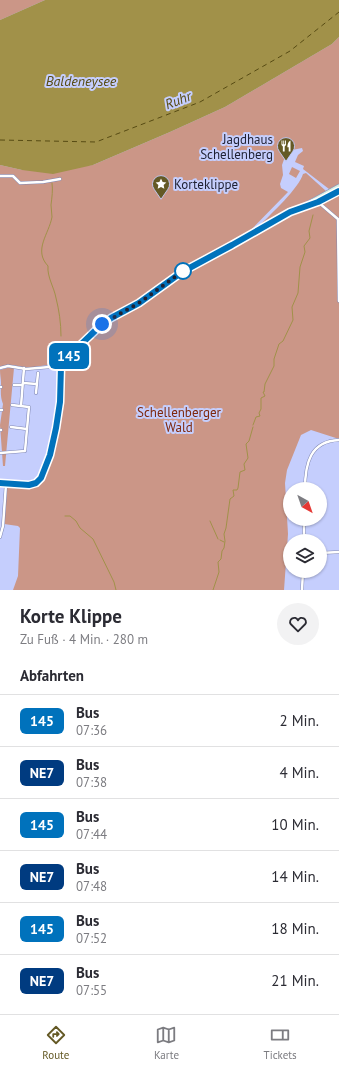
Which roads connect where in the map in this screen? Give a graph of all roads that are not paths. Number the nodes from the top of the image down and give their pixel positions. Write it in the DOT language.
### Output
graph roads {
  1 [pos="0,176"];
  2 [pos="60,179"];
  3 [pos="339,186"];
  4 [pos="339,191"];
  5 [pos="317,200"];
  6 [pos="339,220"];
  7 [pos="339,301"];
  8 [pos="61,366"];
  9 [pos="0,368"];
  10 [pos="24,368"];
  11 [pos="38,373"];
  12 [pos="23,384"];
  13 [pos="37,384"];
  14 [pos="14,385"];
  15 [pos="36,393"];
  16 [pos="12,406"];
  17 [pos="21,406"];
  18 [pos="10,427"];
  19 [pos="27,429"];
  20 [pos="339,440"];
  21 [pos="0,453"];
  22 [pos="305,482"];
  23 [pos="0,483"];
  24 [pos="6,484"];
  25 [pos="0,537"];
  26 [pos="339,552"];
  27 [pos="327,553"];
  28 [pos="303,578"];
  29 [pos="302,590"];
  1 -- 2 [label="street"];
  3 -- 5 [label="main road"];
  4 -- 5 [label="main road"];
  5 -- 6 [label="street"];
  5 -- 8 [label="main road"];
  6 -- 7 [label="street"];
  8 -- 10 [label="street"];
  8 -- 24 [label="main road"];
  9 -- 10 [label="street"];
  10 -- 12 [label="street"];
  11 -- 13 [label="street"];
  12 -- 13 [label="street"];
  12 -- 14 [label="street"];
  12 -- 17 [label="street"];
  13 -- 15 [label="street"];
  16 -- 17 [label="street"];
  17 -- 19 [label="street"];
  18 -- 19 [label="street"];
  19 -- 21 [label="street"];
  20 -- 22 [label="street"];
  23 -- 24 [label="main road"];
  24 -- 25 [label="street"];
  26 -- 27 [label="street"];
  28 -- 29 [label="street"];
}
